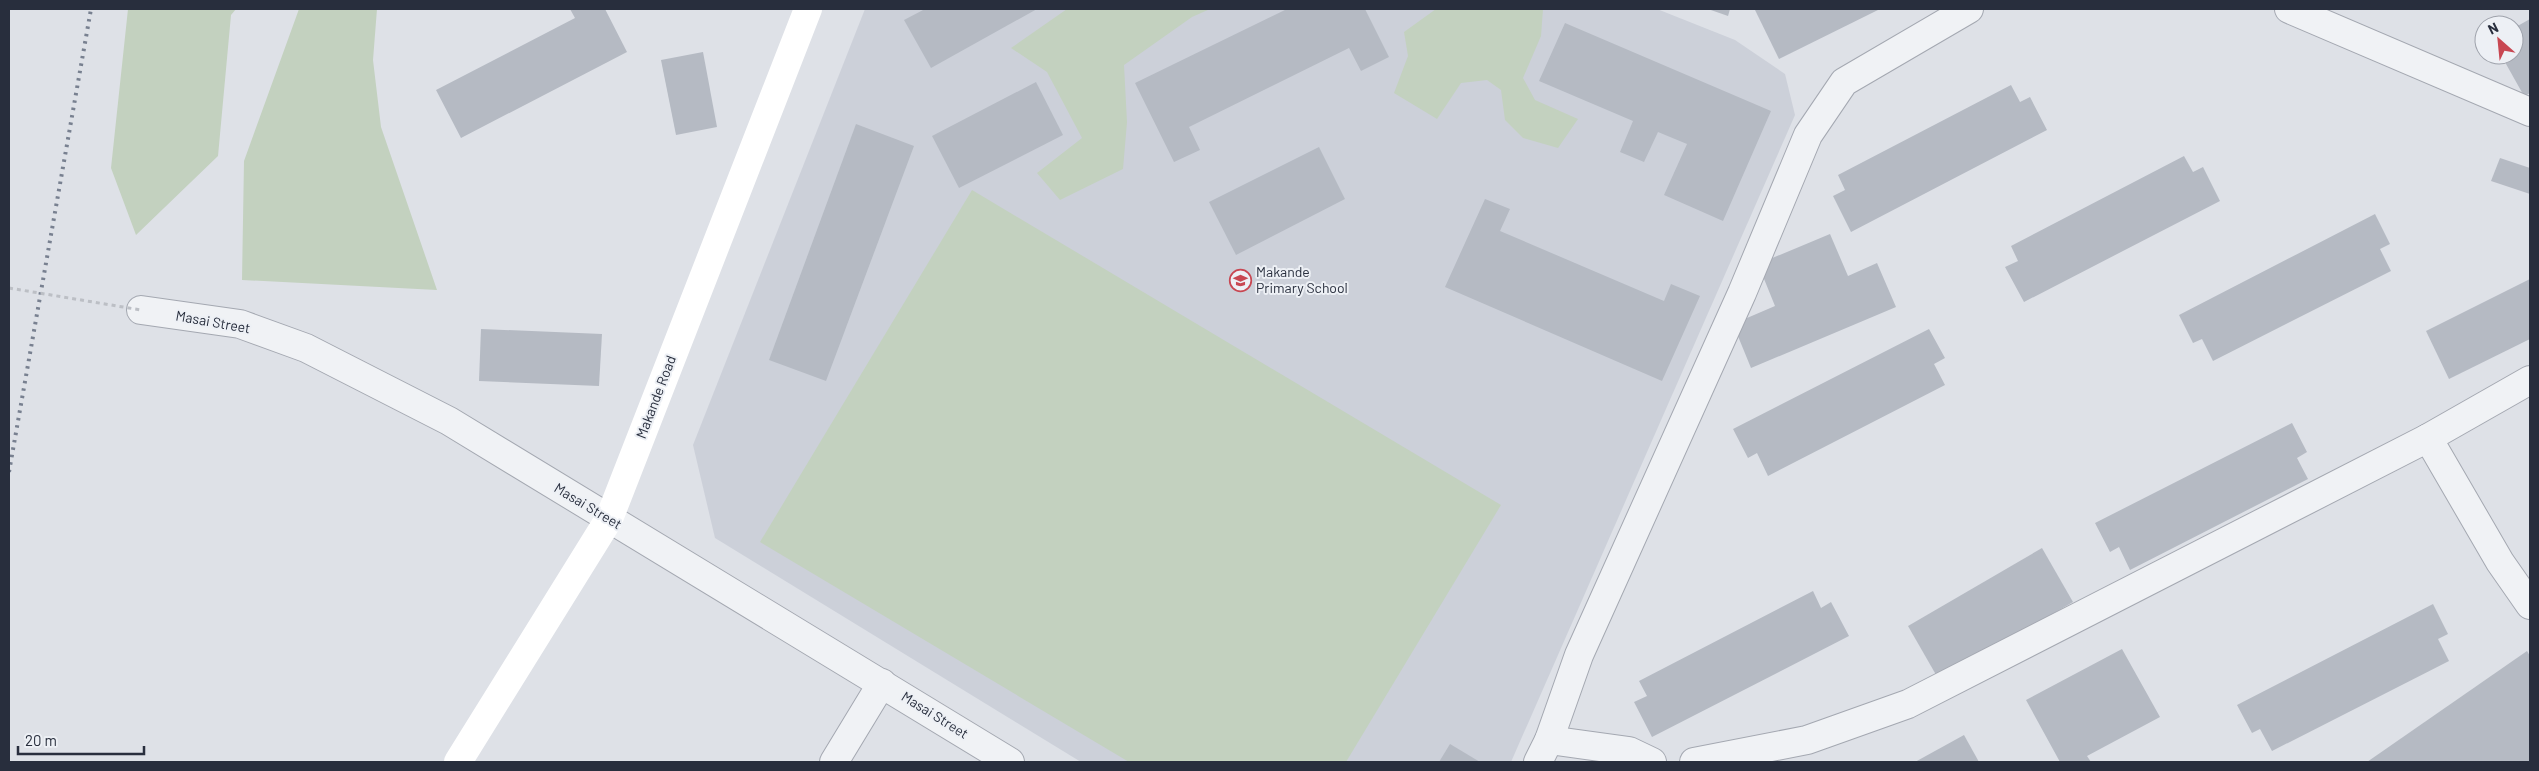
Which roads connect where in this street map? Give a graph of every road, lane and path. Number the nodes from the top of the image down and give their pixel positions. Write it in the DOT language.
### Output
graph roads {
  1 [pos="808,9"];
  2 [pos="1969,9"];
  3 [pos="2289,9"];
  4 [pos="2530,112"];
  5 [pos="9,288"];
  6 [pos="141,310"];
  7 [pos="2530,380"];
  8 [pos="2428,438"];
  9 [pos="609,519"];
  10 [pos="2530,605"];
  11 [pos="882,683"];
  12 [pos="1544,751"];
  13 [pos="458,762"];
  14 [pos="834,762"];
  15 [pos="1010,762"];
  16 [pos="1652,762"];
  17 [pos="1694,762"];
  1 -- 9 [label="main road, Makande Road"];
  2 -- 12 [label="street"];
  3 -- 4 [label="street"];
  5 -- 6 [label="path, bridge"];
  6 -- 9 [label="street, Masai Street"];
  7 -- 8 [label="street"];
  8 -- 10 [label="street"];
  8 -- 17 [label="street"];
  9 -- 11 [label="street, Masai Street"];
  9 -- 13 [label="main road, Makande Road"];
  11 -- 14 [label="street"];
  11 -- 15 [label="street, Masai Street"];
  12 -- 16 [label="street"];
}
